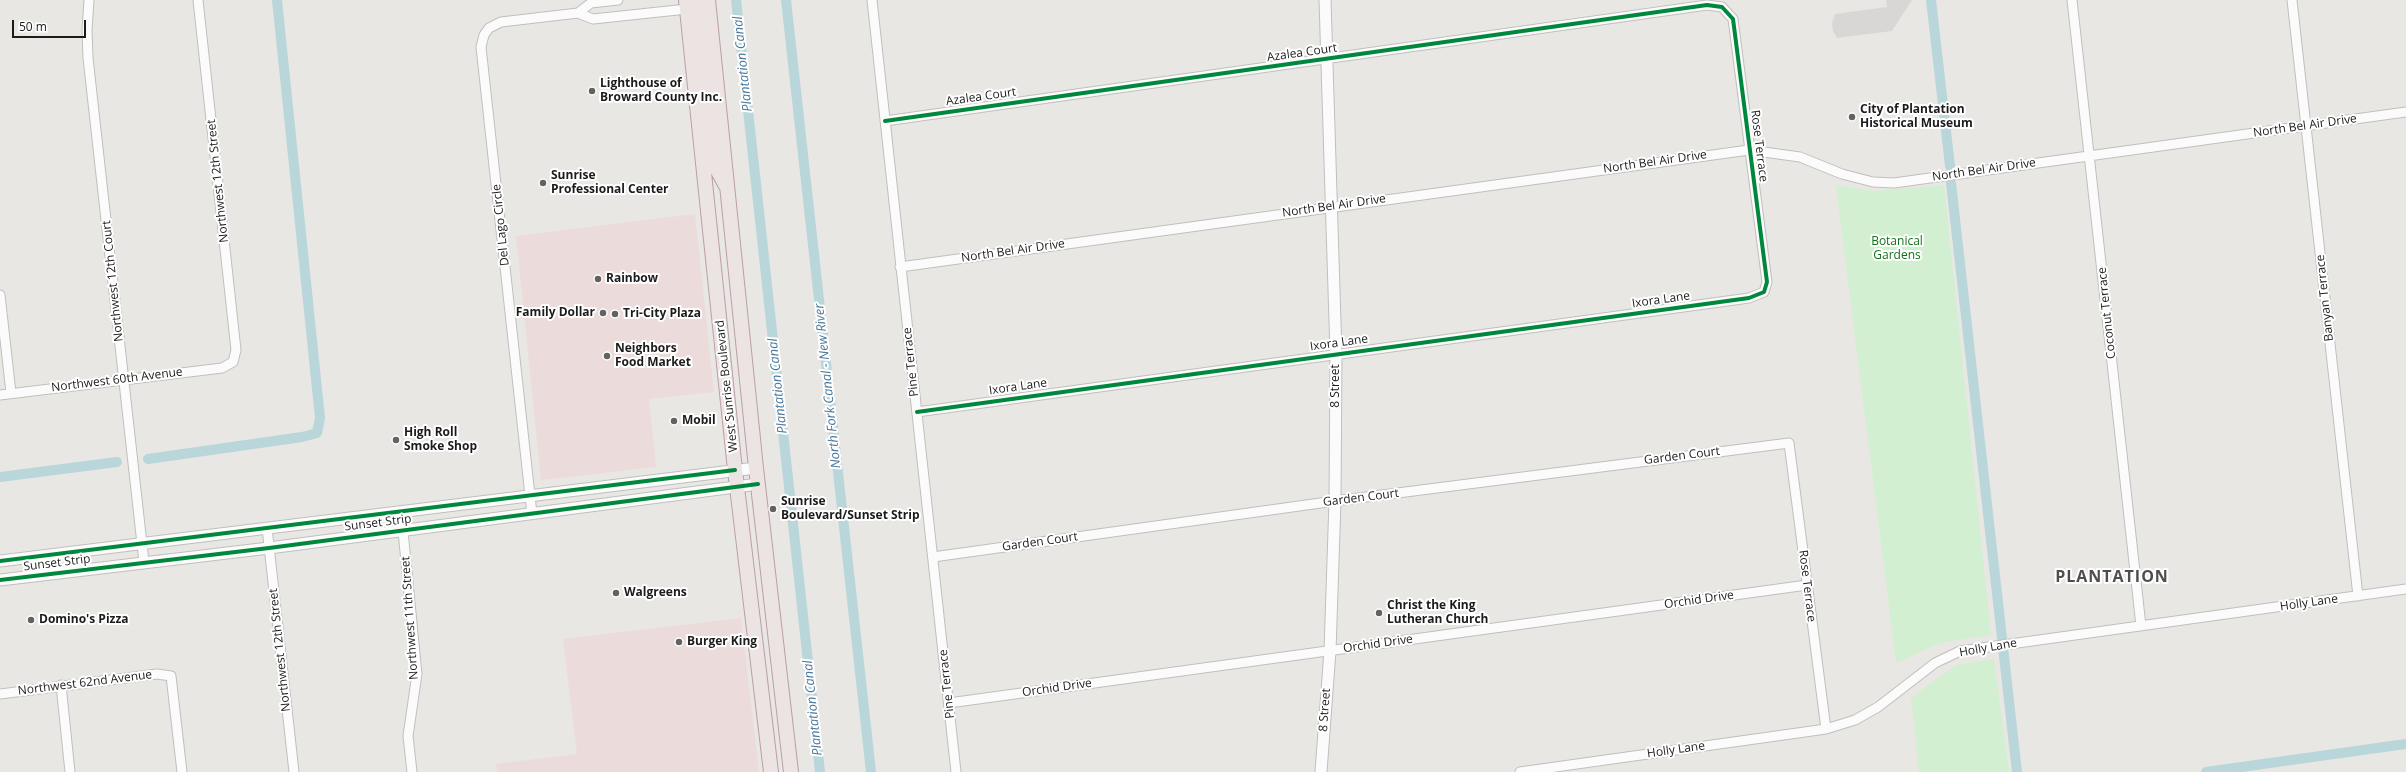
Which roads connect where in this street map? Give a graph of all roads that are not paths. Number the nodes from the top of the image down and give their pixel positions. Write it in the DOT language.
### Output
graph roads {
  1 [pos="89,0"];
  2 [pos="618,0"];
  3 [pos="708,0"];
  4 [pos="872,0"];
  5 [pos="1325,0"];
  6 [pos="2072,0"];
  7 [pos="2292,0"];
  8 [pos="198,1"];
  9 [pos="688,3"];
  10 [pos="1722,7"];
  11 [pos="578,13"];
  12 [pos="1327,59"];
  13 [pos="2406,112"];
  14 [pos="885,121"];
  15 [pos="2306,126"];
  16 [pos="1749,150"];
  17 [pos="2089,155"];
  18 [pos="730,194"];
  19 [pos="1332,206"];
  20 [pos="900,267"];
  21 [pos="1764,292"];
  22 [pos="0,295"];
  23 [pos="1336,354"];
  24 [pos="233,362"];
  25 [pos="124,380"];
  26 [pos="11,393"];
  27 [pos="0,395"];
  28 [pos="917,412"];
  29 [pos="1789,443"];
  30 [pos="756,468"];
  31 [pos="735,470"];
  32 [pos="758,484"];
  33 [pos="737,486"];
  34 [pos="530,496"];
  35 [pos="1335,501"];
  36 [pos="401,511"];
  37 [pos="532,514"];
  38 [pos="267,528"];
  39 [pos="403,530"];
  40 [pos="142,543"];
  41 [pos="269,548"];
  42 [pos="933,557"];
  43 [pos="0,561"];
  44 [pos="144,562"];
  45 [pos="0,580"];
  46 [pos="1807,585"];
  47 [pos="2406,589"];
  48 [pos="2358,596"];
  49 [pos="2141,626"];
  50 [pos="1330,651"];
  51 [pos="60,685"];
  52 [pos="0,694"];
  53 [pos="949,703"];
  54 [pos="1826,729"];
  55 [pos="70,772"];
  56 [pos="182,772"];
  57 [pos="294,772"];
  58 [pos="412,772"];
  59 [pos="771,772"];
  60 [pos="791,772"];
  61 [pos="956,772"];
  62 [pos="1320,772"];
  63 [pos="1520,772"];
  1 -- 25 [label="street, Northwest 12th Court"];
  2 -- 11 [label="street, Del Lago Circle"];
  3 -- 18 [label="highway, West Sunrise Boulevard"];
  4 -- 14 [label="street, Pine Terrace"];
  5 -- 12 [label="street, 8 Street"];
  6 -- 17 [label="street, Coconut Terrace"];
  7 -- 15 [label="street, Banyan Terrace"];
  8 -- 24 [label="street, Northwest 12th Street"];
  9 -- 11 [label="street, Del Lago Circle"];
  9 -- 18 [label="highway"];
  9 -- 31 [label="highway, West Sunrise Boulevard"];
  10 -- 12 [label="street, Azalea Court"];
  10 -- 16 [label="street, Rose Terrace"];
  11 -- 34 [label="street, Del Lago Circle"];
  12 -- 14 [label="street, Azalea Court"];
  12 -- 19 [label="street, 8 Street"];
  13 -- 15 [label="street, North Bel Air Drive"];
  14 -- 20 [label="street, Pine Terrace"];
  15 -- 17 [label="street, North Bel Air Drive"];
  15 -- 48 [label="street, Banyan Terrace"];
  16 -- 17 [label="street, North Bel Air Drive"];
  16 -- 19 [label="street, North Bel Air Drive"];
  16 -- 21 [label="street, Rose Terrace"];
  17 -- 49 [label="street, Coconut Terrace"];
  18 -- 30 [label="highway, West Sunrise Boulevard"];
  19 -- 20 [label="street, North Bel Air Drive"];
  19 -- 23 [label="street, 8 Street"];
  20 -- 28 [label="street, Pine Terrace"];
  21 -- 23 [label="street, Ixora Lane"];
  22 -- 26 [label="street"];
  23 -- 28 [label="street, Ixora Lane"];
  23 -- 35 [label="street, 8 Street"];
  24 -- 25 [label="street, Northwest 60th Avenue"];
  25 -- 26 [label="street, Northwest 60th Avenue"];
  25 -- 40 [label="street, Northwest 12th Court"];
  26 -- 27 [label="street, Northwest 60th Avenue"];
  28 -- 42 [label="street, Pine Terrace"];
  29 -- 35 [label="street, Garden Court"];
  29 -- 46 [label="street, Rose Terrace"];
  30 -- 31 [label="street, Sunset Strip"];
  30 -- 32 [label="highway, West Sunrise Boulevard"];
  31 -- 33 [label="highway, West Sunrise Boulevard"];
  31 -- 34 [label="street, Sunset Strip"];
  32 -- 33 [label="street, Sunset Strip"];
  32 -- 60 [label="highway, West Sunrise Boulevard"];
  33 -- 37 [label="street, Sunset Strip"];
  33 -- 59 [label="highway, West Sunrise Boulevard"];
  34 -- 36 [label="street, Sunset Strip"];
  34 -- 37 [label="street, Del Lago Circle"];
  35 -- 42 [label="street, Garden Court"];
  35 -- 50 [label="street, 8 Street"];
  36 -- 38 [label="street, Sunset Strip"];
  36 -- 39 [label="street, Northwest 11th Street"];
  37 -- 39 [label="street, Sunset Strip"];
  38 -- 40 [label="street, Sunset Strip"];
  38 -- 41 [label="street, Northwest 12th Street"];
  39 -- 41 [label="street, Sunset Strip"];
  39 -- 58 [label="street, Northwest 11th Street"];
  40 -- 43 [label="street, Sunset Strip"];
  40 -- 44 [label="street, Northwest 12th Court"];
  41 -- 44 [label="street, Sunset Strip"];
  41 -- 57 [label="street, Northwest 12th Street"];
  42 -- 53 [label="street, Pine Terrace"];
  44 -- 45 [label="street, Sunset Strip"];
  46 -- 50 [label="street, Orchid Drive"];
  46 -- 54 [label="street, Rose Terrace"];
  47 -- 48 [label="street, Holly Lane"];
  48 -- 49 [label="street, Holly Lane"];
  49 -- 54 [label="street, Holly Lane"];
  50 -- 53 [label="street, Orchid Drive"];
  50 -- 62 [label="street, 8 Street"];
  51 -- 52 [label="street, Northwest 62nd Avenue"];
  51 -- 55 [label="street"];
  51 -- 56 [label="street, Northwest 62nd Avenue"];
  53 -- 61 [label="street, Pine Terrace"];
  54 -- 63 [label="street, Holly Lane"];
}
